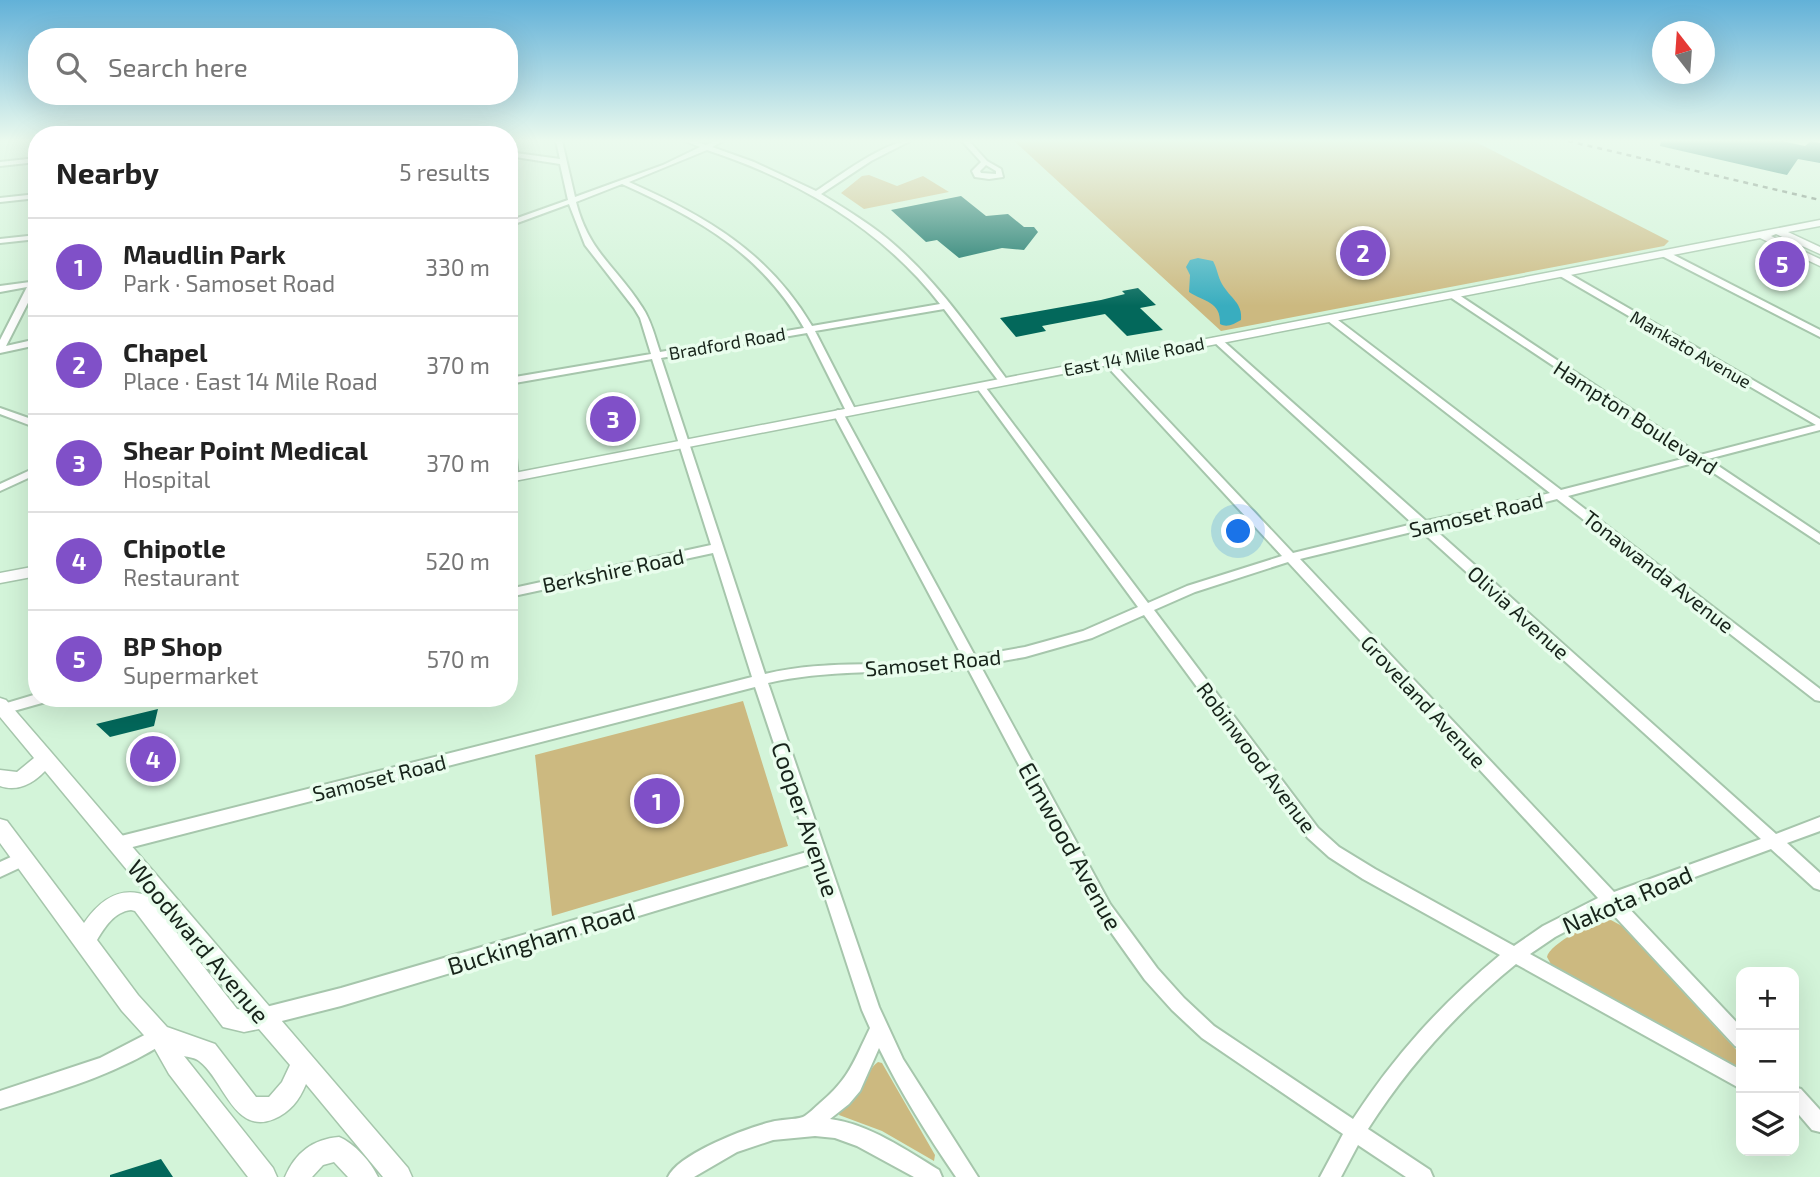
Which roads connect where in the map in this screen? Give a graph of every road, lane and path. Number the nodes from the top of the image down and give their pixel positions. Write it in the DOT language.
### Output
graph roads {
  1 [pos="572,196"];
  2 [pos="586,196"];
  3 [pos="654,196"];
  4 [pos="820,196"];
  5 [pos="28,197"];
  6 [pos="0,200"];
  7 [pos="573,201"];
  8 [pos="518,218"];
  9 [pos="1820,223"];
  10 [pos="1777,231"];
  11 [pos="1759,234"];
  12 [pos="28,237"];
  13 [pos="0,241"];
  14 [pos="1792,250"];
  15 [pos="1818,250"];
  16 [pos="1665,254"];
  17 [pos="1820,263"];
  18 [pos="1563,274"];
  19 [pos="28,282"];
  20 [pos="0,289"];
  21 [pos="28,294"];
  22 [pos="1453,295"];
  23 [pos="946,306"];
  24 [pos="1331,319"];
  25 [pos="808,329"];
  26 [pos="1820,334"];
  27 [pos="1217,340"];
  28 [pos="28,344"];
  29 [pos="0,350"];
  30 [pos="655,356"];
  31 [pos="1107,361"];
  32 [pos="518,379"];
  33 [pos="1003,381"];
  34 [pos="980,386"];
  35 [pos="0,411"];
  36 [pos="845,412"];
  37 [pos="28,422"];
  38 [pos="1820,425"];
  39 [pos="682,444"];
  40 [pos="1699,458"];
  41 [pos="28,474"];
  42 [pos="518,476"];
  43 [pos="0,488"];
  44 [pos="1560,495"];
  45 [pos="1423,525"];
  46 [pos="1820,539"];
  47 [pos="717,548"];
  48 [pos="1290,558"];
  49 [pos="28,573"];
  50 [pos="0,579"];
  51 [pos="518,591"];
  52 [pos="1146,610"];
  53 [pos="971,663"];
  54 [pos="760,680"];
  55 [pos="1820,696"];
  56 [pos="28,701"];
  57 [pos="1,707"];
  58 [pos="44,757"];
  59 [pos="0,778"];
  60 [pos="1820,824"];
  61 [pos="0,827"];
  62 [pos="1773,842"];
  63 [pos="117,844"];
  64 [pos="818,855"];
  65 [pos="24,858"];
  66 [pos="0,870"];
  67 [pos="1820,883"];
  68 [pos="1610,901"];
  69 [pos="85,940"];
  70 [pos="1515,955"];
  71 [pos="262,1017"];
  72 [pos="879,1029"];
  73 [pos="1736,1035"];
  74 [pos="160,1036"];
  75 [pos="302,1063"];
  76 [pos="1736,1077"];
  77 [pos="0,1100"];
  78 [pos="1799,1101"];
  79 [pos="1799,1112"];
  80 [pos="1820,1123"];
  81 [pos="806,1126"];
  82 [pos="1356,1132"];
  83 [pos="264,1177"];
  84 [pos="298,1177"];
  85 [pos="365,1177"];
  86 [pos="399,1177"];
  87 [pos="678,1177"];
  88 [pos="932,1177"];
  89 [pos="968,1177"];
  90 [pos="1330,1177"];
  91 [pos="1423,1177"];
  1 -- 7 [label="street"];
  2 -- 7 [label="street"];
  3 -- 25 [label="street, Elmwood Avenue"];
  4 -- 23 [label="street"];
  5 -- 6 [label="street"];
  7 -- 8 [label="street"];
  7 -- 30 [label="street, Cooper Avenue"];
  9 -- 10 [label="main road, East 14 Mile Road"];
  10 -- 11 [label="main road, East 14 Mile Road"];
  10 -- 15 [label="main road"];
  11 -- 14 [label="main road"];
  11 -- 16 [label="main road, East 14 Mile Road"];
  12 -- 13 [label="street"];
  14 -- 15 [label="main road"];
  14 -- 17 [label="main road"];
  16 -- 18 [label="main road, East 14 Mile Road"];
  16 -- 26 [label="street"];
  18 -- 22 [label="main road, East 14 Mile Road"];
  18 -- 38 [label="street, Mankato Avenue"];
  19 -- 20 [label="street"];
  21 -- 29 [label="street"];
  22 -- 24 [label="main road, East 14 Mile Road"];
  22 -- 40 [label="street, Hampton Boulevard"];
  23 -- 25 [label="street, Bradford Road"];
  23 -- 33 [label="street"];
  24 -- 27 [label="main road, East 14 Mile Road"];
  24 -- 44 [label="street, Tonawanda Avenue"];
  25 -- 30 [label="street, Bradford Road"];
  25 -- 36 [label="street, Elmwood Avenue"];
  27 -- 31 [label="main road, East 14 Mile Road"];
  27 -- 45 [label="street, Olivia Avenue"];
  28 -- 29 [label="street"];
  30 -- 32 [label="street, Bradford Road"];
  30 -- 39 [label="street, Cooper Avenue"];
  31 -- 33 [label="main road, East 14 Mile Road"];
  31 -- 48 [label="street, Groveland Avenue"];
  33 -- 34 [label="main road, East 14 Mile Road"];
  34 -- 36 [label="main road, East 14 Mile Road"];
  34 -- 52 [label="street, Robinwood Avenue"];
  35 -- 37 [label="street"];
  36 -- 39 [label="main road, East 14 Mile Road"];
  36 -- 53 [label="street, Elmwood Avenue"];
  38 -- 40 [label="street, Samoset Road"];
  39 -- 42 [label="main road, East 14 Mile Road"];
  39 -- 47 [label="street, Cooper Avenue"];
  40 -- 44 [label="street, Samoset Road"];
  40 -- 46 [label="street, Hampton Boulevard"];
  41 -- 43 [label="street"];
  44 -- 45 [label="street, Samoset Road"];
  44 -- 55 [label="street, Tonawanda Avenue"];
  45 -- 48 [label="street, Samoset Road"];
  45 -- 62 [label="street, Olivia Avenue"];
  47 -- 51 [label="street, Berkshire Road"];
  47 -- 54 [label="street, Cooper Avenue"];
  48 -- 52 [label="street, Samoset Road"];
  48 -- 68 [label="street, Groveland Avenue"];
  49 -- 50 [label="main road"];
  52 -- 53 [label="street, Samoset Road"];
  52 -- 70 [label="street, Robinwood Avenue"];
  53 -- 54 [label="street, Samoset Road"];
  53 -- 82 [label="street, Elmwood Avenue"];
  54 -- 63 [label="street, Samoset Road"];
  54 -- 64 [label="street, Cooper Avenue"];
  56 -- 57 [label="street"];
  57 -- 58 [label="main road, Woodward Avenue"];
  58 -- 59 [label="main road"];
  58 -- 63 [label="main road, Woodward Avenue"];
  60 -- 62 [label="street, Nakota Road"];
  61 -- 65 [label="main road"];
  62 -- 67 [label="street, Olivia Avenue"];
  62 -- 68 [label="street, Nakota Road"];
  63 -- 71 [label="main road, Woodward Avenue"];
  64 -- 71 [label="street, Buckingham Road"];
  64 -- 72 [label="street, Cooper Avenue"];
  65 -- 66 [label="street"];
  65 -- 69 [label="main road"];
  68 -- 70 [label="street, Nakota Road"];
  68 -- 73 [label="street, Groveland Avenue"];
  69 -- 71 [label="main road"];
  69 -- 74 [label="main road"];
  70 -- 76 [label="street, Robinwood Avenue"];
  70 -- 82 [label="street, Nakota Road"];
  71 -- 75 [label="main road, Woodward Avenue"];
  72 -- 81 [label="street"];
  72 -- 89 [label="street, Cooper Avenue"];
  74 -- 75 [label="main road"];
  74 -- 77 [label="street"];
  74 -- 83 [label="main road"];
  75 -- 86 [label="main road, Woodward Avenue"];
  78 -- 80 [label="street"];
  79 -- 80 [label="street"];
  81 -- 87 [label="street"];
  81 -- 88 [label="street"];
  82 -- 90 [label="street, Nakota Road"];
  82 -- 91 [label="street, Elmwood Avenue"];
  84 -- 85 [label="main road"];
}
